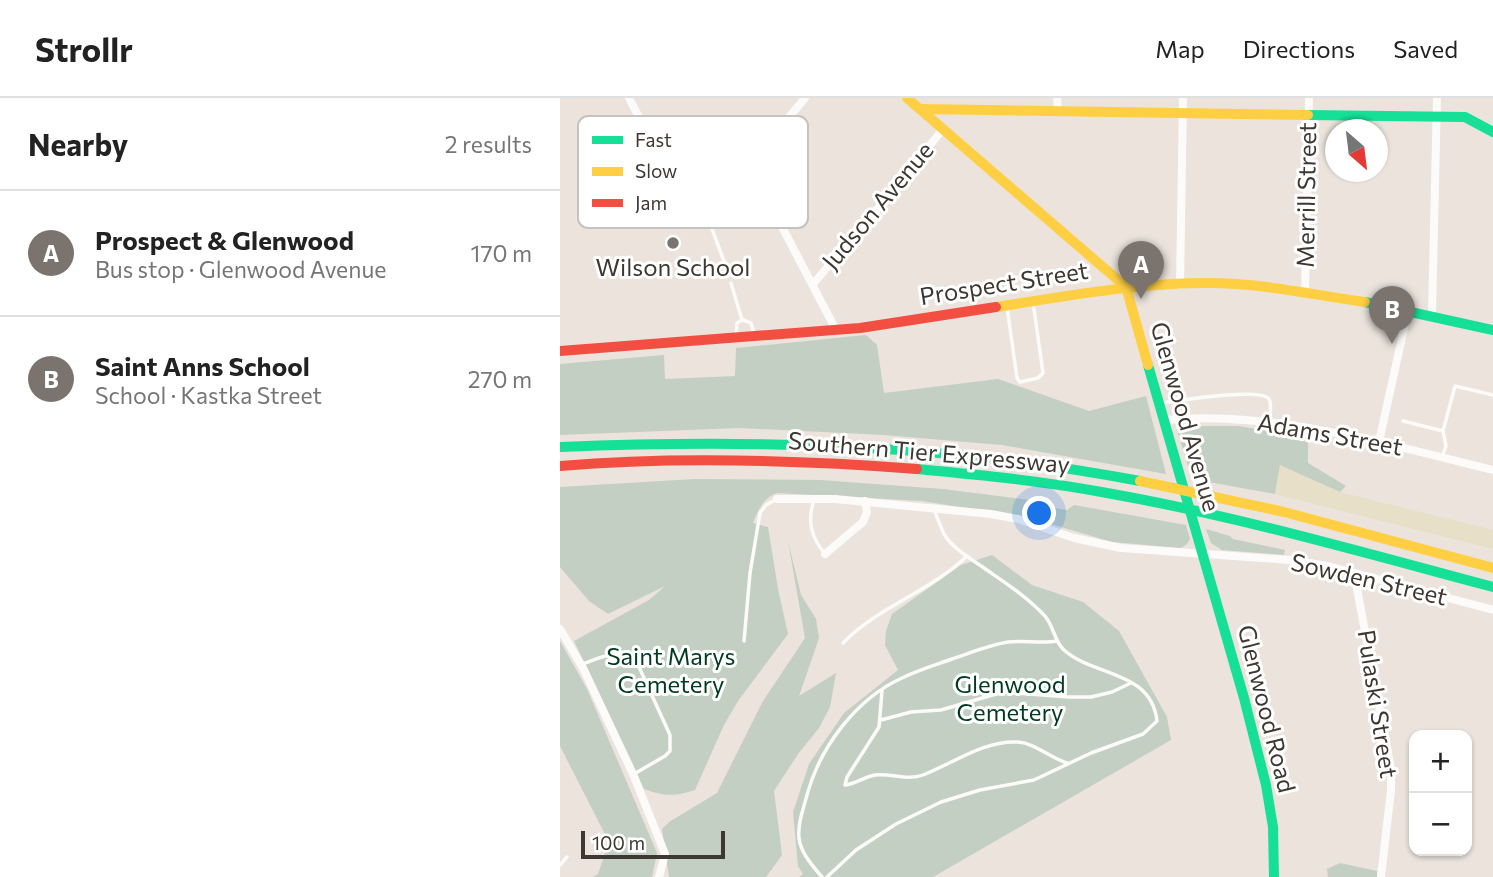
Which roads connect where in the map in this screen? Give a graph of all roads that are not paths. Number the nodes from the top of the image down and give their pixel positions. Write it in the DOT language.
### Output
graph roads {
  1 [pos="629,98"];
  2 [pos="805,98"];
  3 [pos="907,98"];
  4 [pos="1057,98"];
  5 [pos="1183,98"];
  6 [pos="1309,98"];
  7 [pos="1437,98"];
  8 [pos="920,109"];
  9 [pos="1058,111"];
  10 [pos="1183,112"];
  11 [pos="1309,114"];
  12 [pos="638,116"];
  13 [pos="789,116"];
  14 [pos="1437,116"];
  15 [pos="943,129"];
  16 [pos="1493,132"];
  17 [pos="712,228"];
  18 [pos="783,228"];
  19 [pos="728,272"];
  20 [pos="731,283"];
  21 [pos="813,284"];
  22 [pos="1180,285"];
  23 [pos="1126,287"];
  24 [pos="1305,293"];
  25 [pos="1033,300"];
  26 [pos="1007,304"];
  27 [pos="1408,310"];
  28 [pos="1432,315"];
  29 [pos="742,320"];
  30 [pos="836,330"];
  31 [pos="1493,330"];
  32 [pos="755,336"];
  33 [pos="736,337"];
  34 [pos="560,351"];
  35 [pos="1493,395"];
  36 [pos="1160,404"];
  37 [pos="1165,421"];
  38 [pos="1402,422"];
  39 [pos="1270,423"];
  40 [pos="1443,431"];
  41 [pos="1379,442"];
  42 [pos="560,447"];
  43 [pos="1442,457"];
  44 [pos="560,466"];
  45 [pos="1493,470"];
  46 [pos="815,498"];
  47 [pos="777,499"];
  48 [pos="865,501"];
  49 [pos="933,507"];
  50 [pos="1202,553"];
  51 [pos="825,554"];
  52 [pos="967,556"];
  53 [pos="1493,568"];
  54 [pos="1354,573"];
  55 [pos="1493,587"];
  56 [pos="1493,610"];
  57 [pos="560,629"];
  58 [pos="744,641"];
  59 [pos="1057,641"];
  60 [pos="843,643"];
  61 [pos="582,664"];
  62 [pos="1131,683"];
  63 [pos="882,691"];
  64 [pos="881,720"];
  65 [pos="1067,763"];
  66 [pos="633,774"];
  67 [pos="567,857"];
  68 [pos="560,864"];
  69 [pos="659,877"];
  70 [pos="824,877"];
  71 [pos="1274,877"];
  72 [pos="1381,877"];
  1 -- 12 [label="street"];
  2 -- 13 [label="street"];
  3 -- 8 [label="main road"];
  4 -- 9 [label="street"];
  5 -- 10 [label="street"];
  6 -- 11 [label="street, Merrill Street"];
  7 -- 14 [label="street"];
  8 -- 9 [label="main road"];
  8 -- 15 [label="main road"];
  9 -- 10 [label="main road"];
  10 -- 11 [label="main road"];
  10 -- 22 [label="street"];
  11 -- 14 [label="main road"];
  11 -- 24 [label="street, Merrill Street"];
  14 -- 16 [label="main road"];
  14 -- 28 [label="street"];
  15 -- 21 [label="street, Judson Avenue"];
  15 -- 23 [label="main road"];
  17 -- 19 [label="lane"];
  18 -- 21 [label="street"];
  20 -- 29 [label="lane"];
  21 -- 30 [label="street"];
  22 -- 23 [label="main road, Prospect Street"];
  22 -- 24 [label="main road, Prospect Street"];
  23 -- 25 [label="main road, Prospect Street"];
  23 -- 36 [label="main road, Glenwood Avenue"];
  24 -- 27 [label="main road, Prospect Street"];
  25 -- 26 [label="main road, Prospect Street"];
  25 -- 26 [label="lane"];
  26 -- 30 [label="main road, Prospect Street"];
  27 -- 28 [label="main road, Prospect Street"];
  27 -- 41 [label="street"];
  28 -- 31 [label="main road, Prospect Street"];
  29 -- 32 [label="lane"];
  29 -- 33 [label="lane"];
  30 -- 32 [label="main road, Prospect Street"];
  32 -- 33 [label="main road, Prospect Street"];
  33 -- 34 [label="main road, Prospect Street"];
  35 -- 40 [label="lane"];
  36 -- 37 [label="main road, Glenwood Avenue"];
  36 -- 39 [label="lane"];
  37 -- 39 [label="street, Adams Street"];
  37 -- 50 [label="main road, Glenwood Avenue"];
  38 -- 40 [label="lane"];
  39 -- 41 [label="street, Adams Street"];
  40 -- 43 [label="lane"];
  41 -- 43 [label="street, Adams Street"];
  42 -- 53 [label="main road, Southern Tier Expressway"];
  43 -- 45 [label="street, Adams Street"];
  44 -- 55 [label="main road, Southern Tier Expressway"];
  46 -- 47 [label="street, Sowden Street"];
  46 -- 48 [label="street, Sowden Street"];
  46 -- 51 [label="lane"];
  47 -- 58 [label="lane"];
  48 -- 49 [label="street, Sowden Street"];
  48 -- 51 [label="street"];
  49 -- 50 [label="street, Sowden Street"];
  49 -- 52 [label="lane"];
  50 -- 54 [label="street, Sowden Street"];
  50 -- 71 [label="main road, Glenwood Road"];
  52 -- 59 [label="lane"];
  52 -- 60 [label="lane"];
  54 -- 56 [label="street, Sowden Street"];
  54 -- 72 [label="street, Pulaski Street"];
  57 -- 61 [label="street"];
  59 -- 62 [label="lane"];
  59 -- 63 [label="lane"];
  61 -- 66 [label="street"];
  61 -- 66 [label="lane"];
  62 -- 64 [label="lane"];
  62 -- 65 [label="lane"];
  63 -- 64 [label="lane"];
  63 -- 70 [label="lane"];
  64 -- 65 [label="lane"];
  65 -- 70 [label="lane"];
  66 -- 69 [label="street"];
  67 -- 68 [label="lane"];
}
